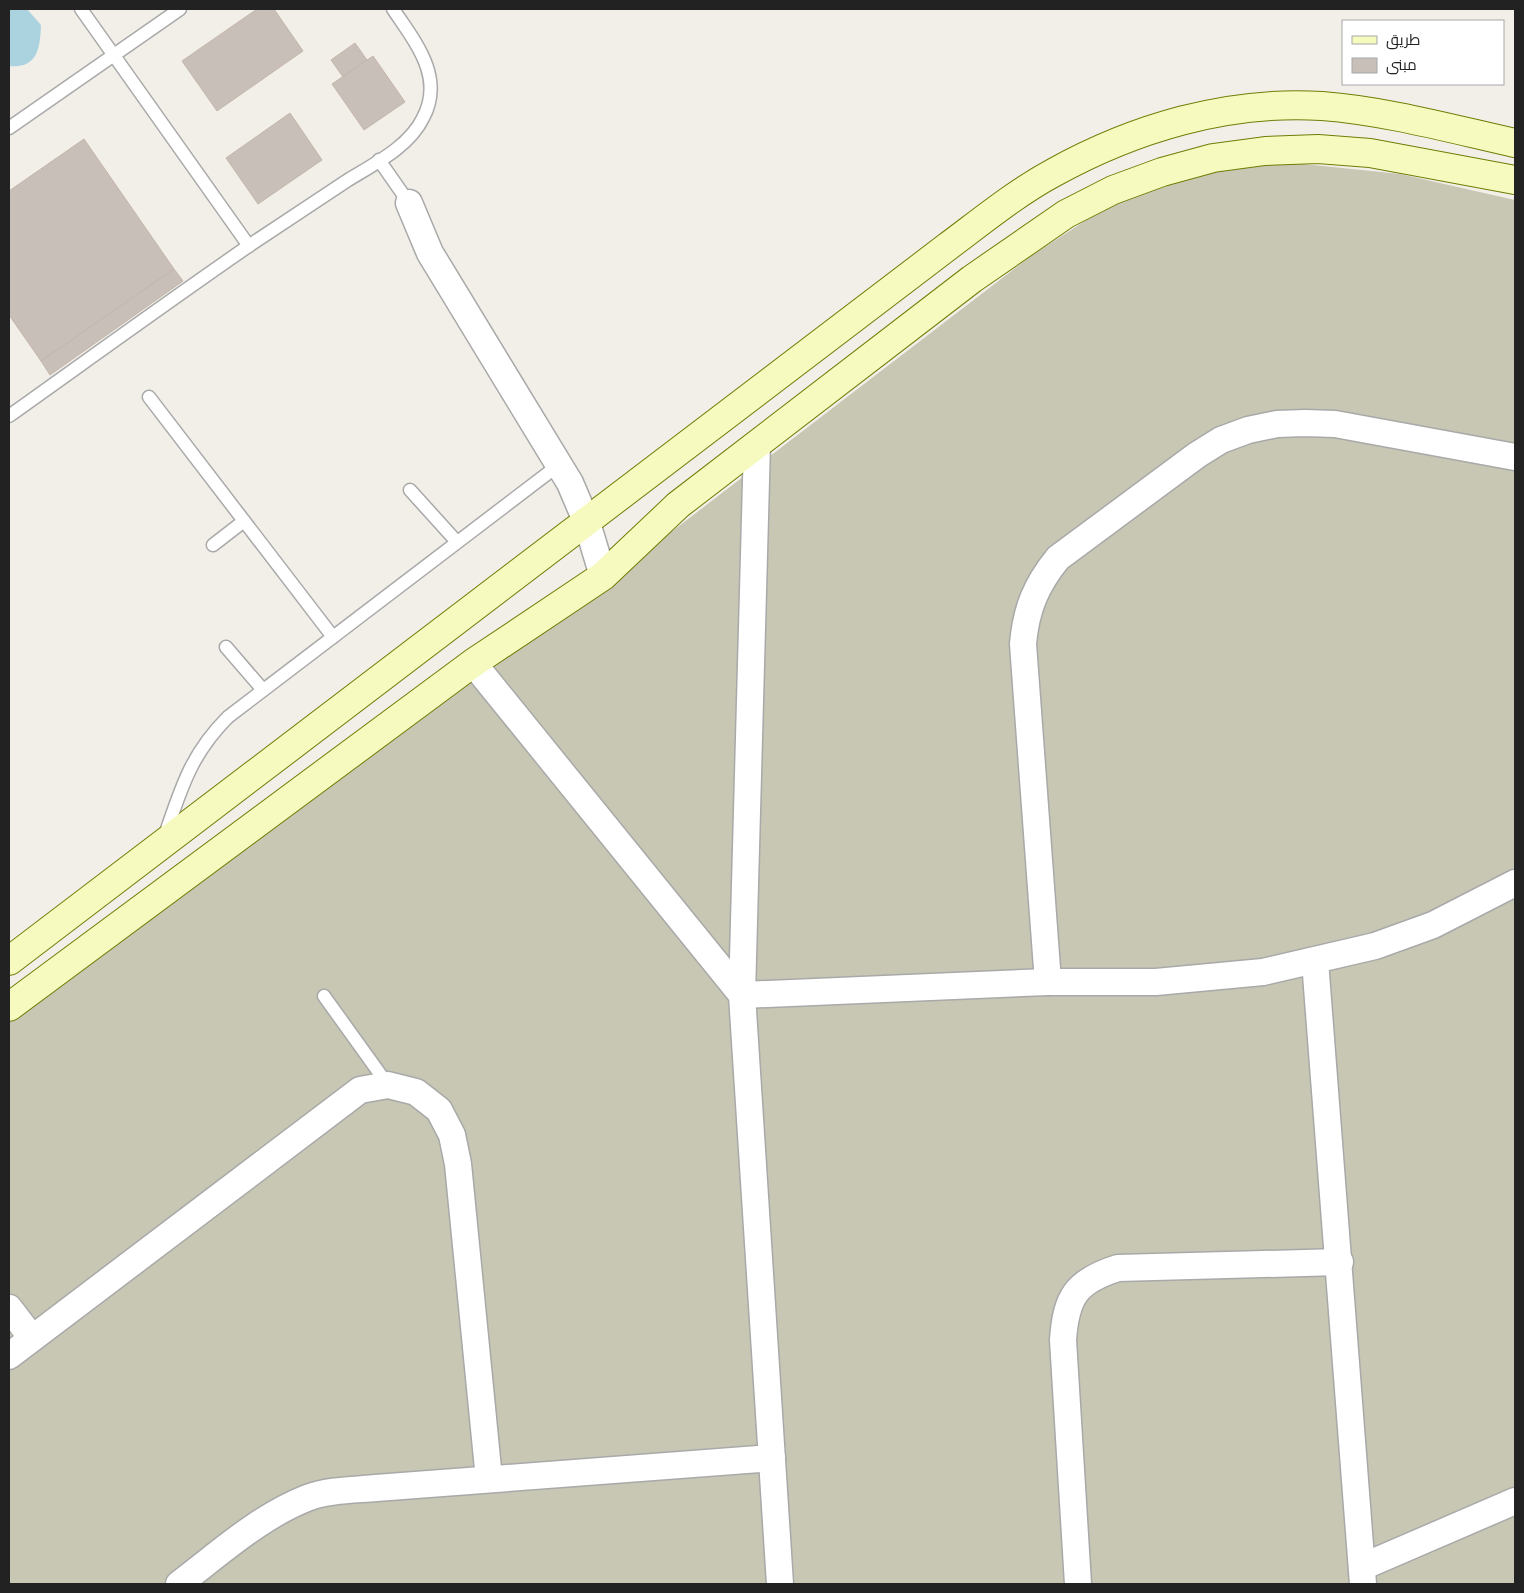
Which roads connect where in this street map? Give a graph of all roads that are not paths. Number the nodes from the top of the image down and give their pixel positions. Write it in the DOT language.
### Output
graph roads {
  1 [pos="81,9"];
  2 [pos="180,9"];
  3 [pos="393,9"];
  4 [pos="114,55"];
  5 [pos="9,128"];
  6 [pos="1515,143"];
  7 [pos="379,160"];
  8 [pos="1515,180"];
  9 [pos="410,203"];
  10 [pos="249,246"];
  11 [pos="947,247"];
  12 [pos="972,279"];
  13 [pos="148,397"];
  14 [pos="9,416"];
  15 [pos="757,444"];
  16 [pos="1515,457"];
  17 [pos="560,464"];
  18 [pos="410,490"];
  19 [pos="244,521"];
  20 [pos="587,523"];
  21 [pos="457,542"];
  22 [pos="213,546"];
  23 [pos="604,576"];
  24 [pos="333,637"];
  25 [pos="226,647"];
  26 [pos="473,663"];
  27 [pos="263,690"];
  28 [pos="162,845"];
  29 [pos="1515,883"];
  30 [pos="9,961"];
  31 [pos="1315,961"];
  32 [pos="1048,982"];
  33 [pos="742,994"];
  34 [pos="324,996"];
  35 [pos="9,1007"];
  36 [pos="388,1085"];
  37 [pos="1340,1262"];
  38 [pos="9,1308"];
  39 [pos="32,1338"];
  40 [pos="9,1356"];
  41 [pos="772,1458"];
  42 [pos="489,1479"];
  43 [pos="1515,1501"];
  44 [pos="203,1575"];
  45 [pos="1363,1576"];
  46 [pos="179,1584"];
  47 [pos="780,1584"];
  48 [pos="1078,1584"];
  1 -- 4 [label="lane"];
  2 -- 4 [label="lane"];
  3 -- 7 [label="lane"];
  4 -- 5 [label="lane"];
  4 -- 10 [label="lane"];
  6 -- 11 [label="street"];
  7 -- 9 [label="lane"];
  7 -- 10 [label="lane"];
  8 -- 12 [label="street"];
  9 -- 17 [label="street"];
  10 -- 14 [label="lane"];
  11 -- 12 [label="street"];
  11 -- 20 [label="street"];
  12 -- 15 [label="street"];
  13 -- 19 [label="lane"];
  15 -- 23 [label="street"];
  15 -- 33 [label="street"];
  16 -- 32 [label="street"];
  17 -- 20 [label="street"];
  17 -- 21 [label="lane"];
  18 -- 21 [label="lane"];
  19 -- 22 [label="lane"];
  19 -- 24 [label="lane"];
  20 -- 23 [label="street"];
  20 -- 28 [label="street"];
  21 -- 24 [label="lane"];
  23 -- 26 [label="street"];
  24 -- 27 [label="lane"];
  25 -- 27 [label="lane"];
  26 -- 33 [label="street"];
  26 -- 35 [label="street"];
  27 -- 28 [label="lane"];
  28 -- 30 [label="street"];
  29 -- 31 [label="street"];
  31 -- 32 [label="street"];
  31 -- 37 [label="street"];
  32 -- 33 [label="street"];
  33 -- 41 [label="street"];
  34 -- 36 [label="lane"];
  36 -- 39 [label="street"];
  36 -- 42 [label="street"];
  37 -- 45 [label="street"];
  37 -- 48 [label="street"];
  38 -- 39 [label="street"];
  39 -- 40 [label="street"];
  41 -- 42 [label="street"];
  41 -- 47 [label="street"];
  42 -- 44 [label="street"];
  43 -- 45 [label="street"];
  44 -- 46 [label="street"];
}
